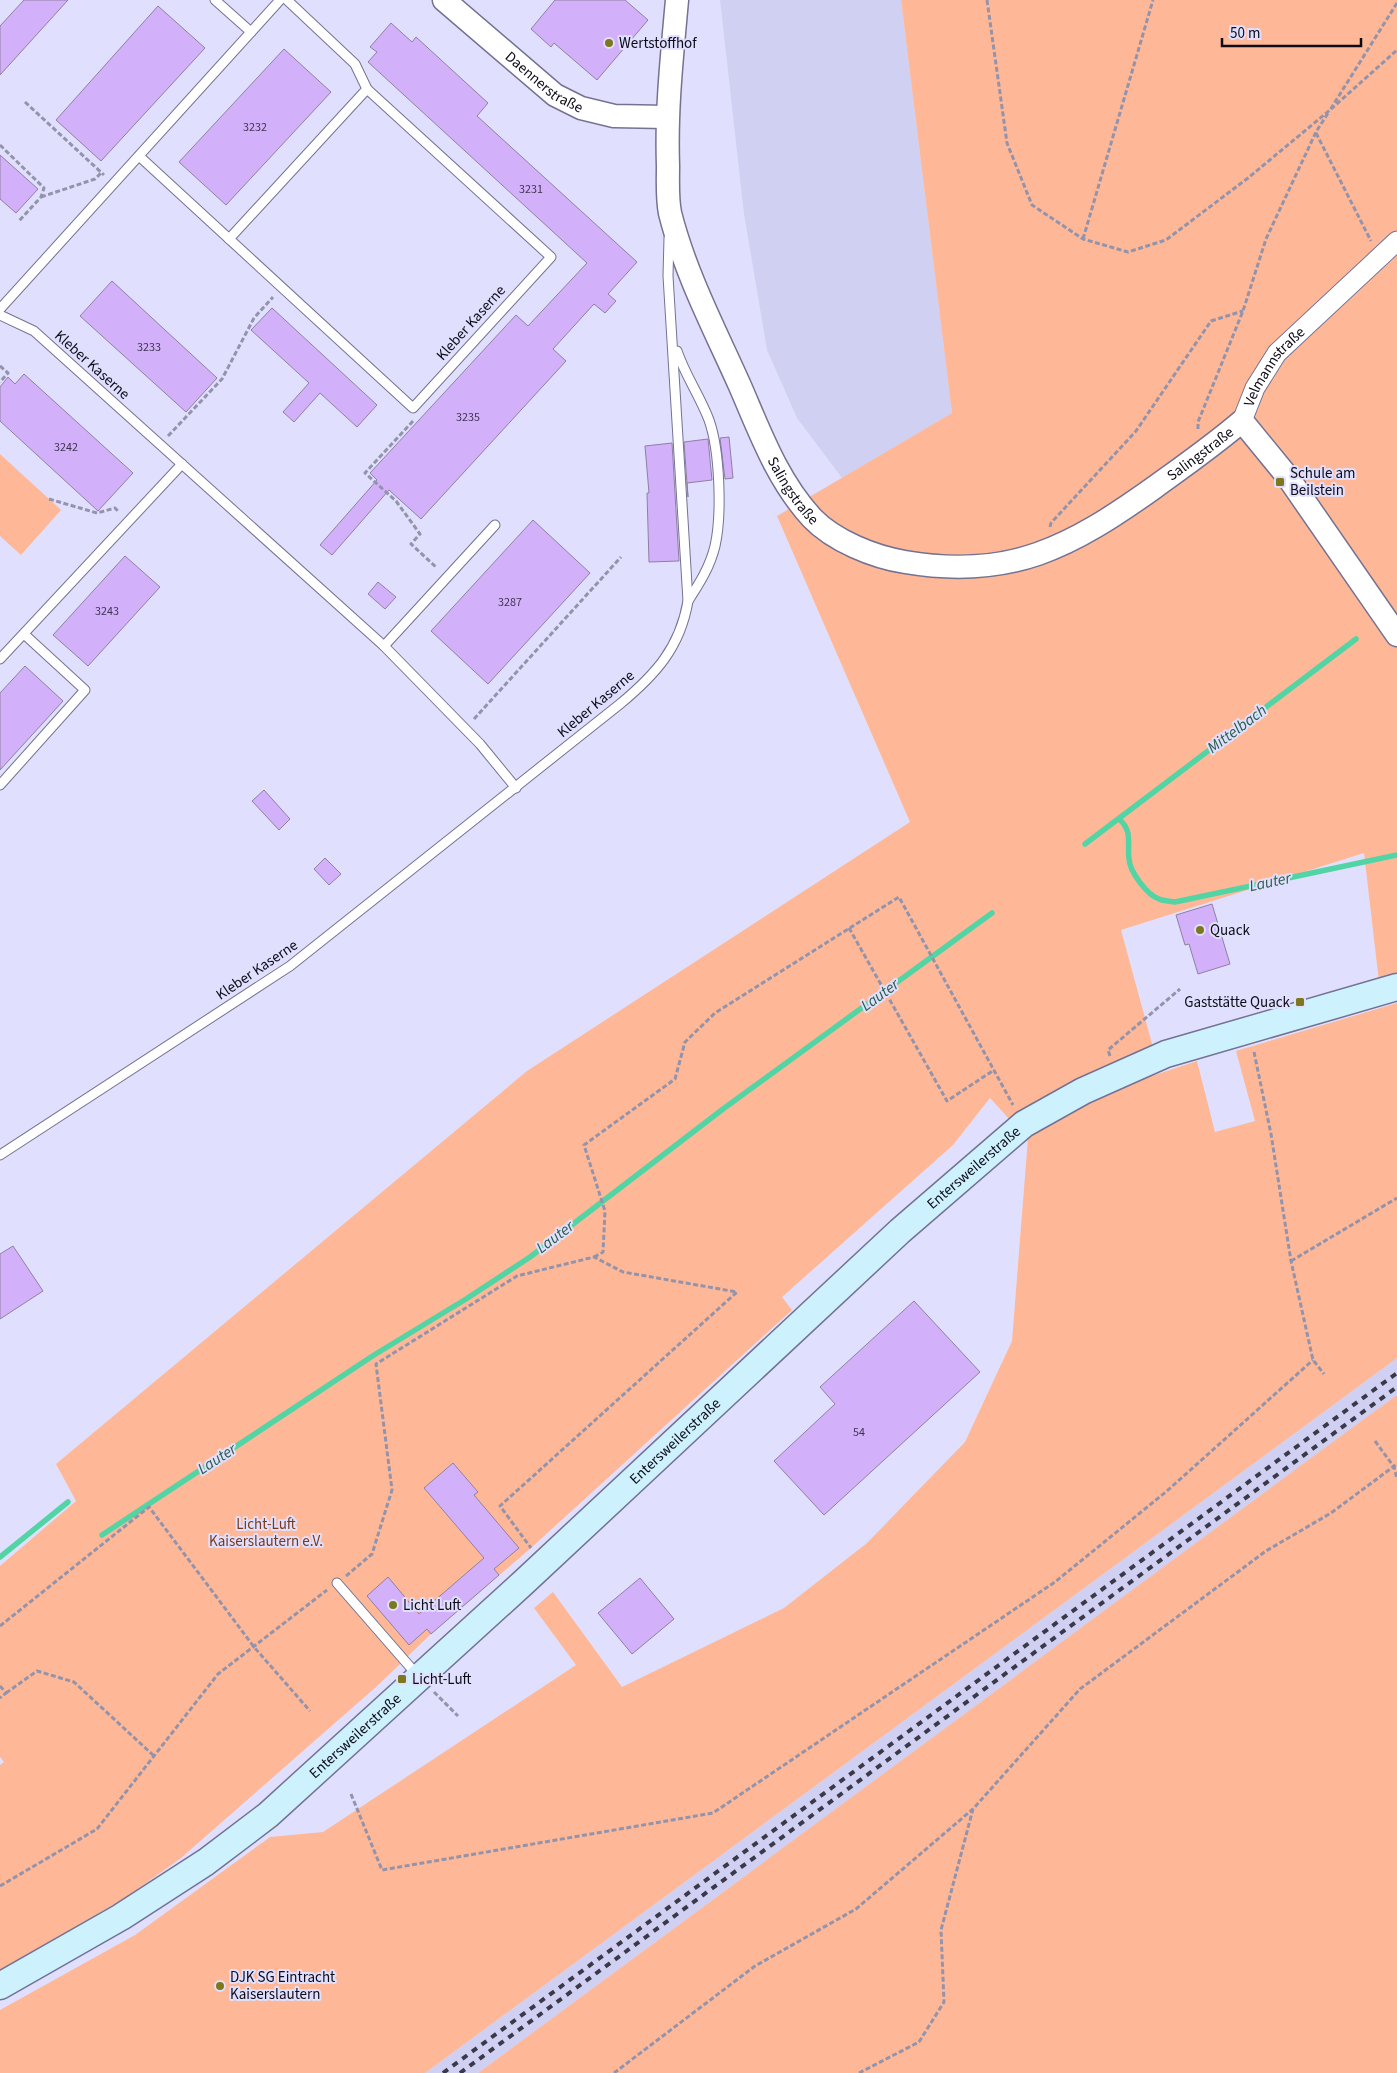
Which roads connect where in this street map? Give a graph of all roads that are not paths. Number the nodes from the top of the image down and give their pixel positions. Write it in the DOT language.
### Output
graph roads {
  1 [pos="215,0"];
  2 [pos="280,0"];
  3 [pos="287,0"];
  4 [pos="444,0"];
  5 [pos="677,0"];
  6 [pos="251,32"];
  7 [pos="367,89"];
  8 [pos="666,117"];
  9 [pos="139,156"];
  10 [pos="670,210"];
  11 [pos="229,239"];
  12 [pos="1397,240"];
  13 [pos="0,310"];
  14 [pos="0,315"];
  15 [pos="674,338"];
  16 [pos="1242,421"];
  17 [pos="182,464"];
  18 [pos="495,525"];
  19 [pos="688,601"];
  20 [pos="24,634"];
  21 [pos="1397,635"];
  22 [pos="384,646"];
  23 [pos="0,659"];
  24 [pos="0,785"];
  25 [pos="516,788"];
  26 [pos="1397,987"];
  27 [pos="0,1155"];
  28 [pos="337,1583"];
  29 [pos="420,1678"];
  30 [pos="0,1986"];
  1 -- 6 [label="lane"];
  2 -- 6 [label="lane"];
  3 -- 7 [label="lane, Kleber Kaserne"];
  4 -- 8 [label="street, Daennerstraße"];
  5 -- 8 [label="street, Salingstraße"];
  6 -- 9 [label="lane"];
  7 -- 11 [label="lane"];
  7 -- 11 [label="lane, Kleber Kaserne"];
  8 -- 10 [label="street, Salingstraße"];
  9 -- 11 [label="lane"];
  9 -- 13 [label="lane"];
  10 -- 15 [label="lane"];
  10 -- 16 [label="street, Salingstraße"];
  12 -- 16 [label="street, Velmannstraße"];
  14 -- 17 [label="lane, Kleber Kaserne"];
  15 -- 19 [label="lane"];
  15 -- 19 [label="lane"];
  16 -- 21 [label="street, Velmannstraße"];
  17 -- 20 [label="lane"];
  17 -- 22 [label="lane, Kleber Kaserne"];
  18 -- 22 [label="lane"];
  19 -- 25 [label="lane, Kleber Kaserne"];
  20 -- 23 [label="lane"];
  20 -- 24 [label="lane"];
  22 -- 25 [label="lane, Kleber Kaserne"];
  25 -- 27 [label="lane, Kleber Kaserne"];
  26 -- 29 [label="main road, Entersweilerstraße"];
  28 -- 29 [label="lane"];
  29 -- 30 [label="main road, Entersweilerstraße"];
}
